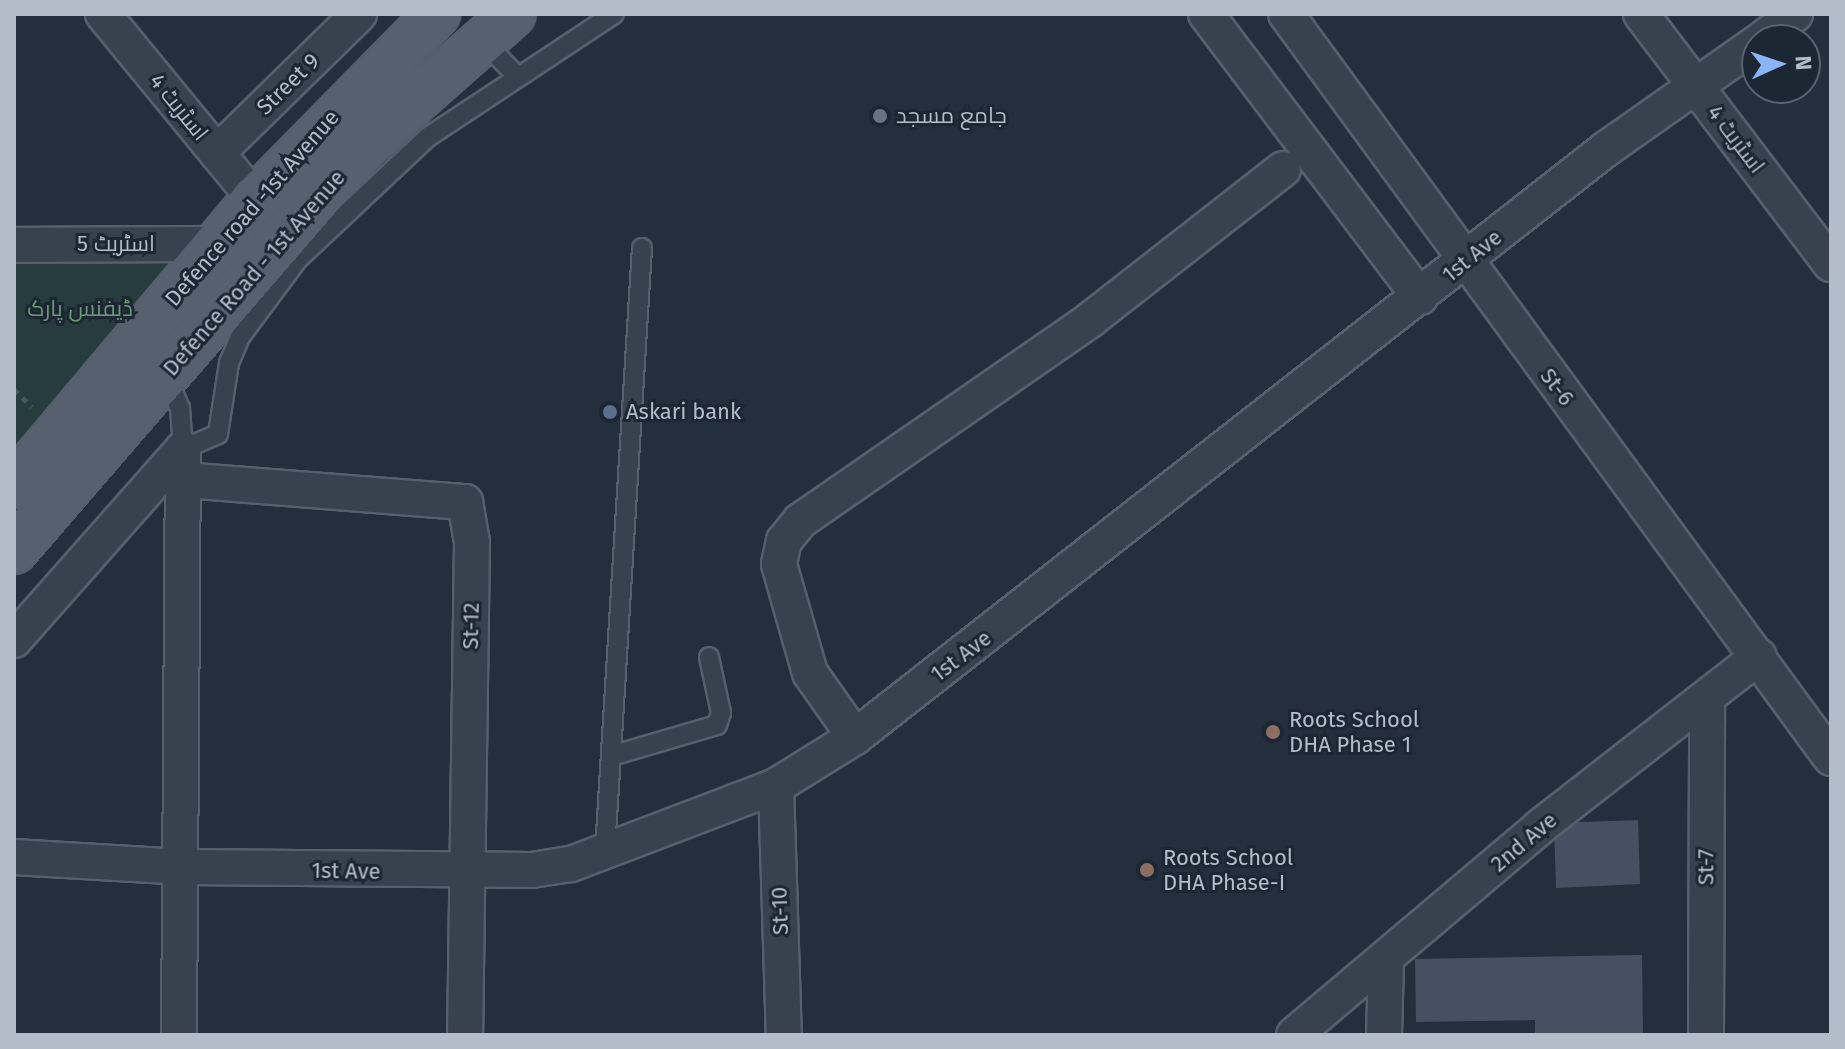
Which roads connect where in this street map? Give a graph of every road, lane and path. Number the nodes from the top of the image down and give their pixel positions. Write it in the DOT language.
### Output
graph roads {
  1 [pos="103,14"];
  2 [pos="359,14"];
  3 [pos="437,14"];
  4 [pos="614,14"];
  5 [pos="1206,14"];
  6 [pos="1286,14"];
  7 [pos="1641,14"];
  8 [pos="497,26"];
  9 [pos="1741,54"];
  10 [pos="518,77"];
  11 [pos="1697,87"];
  12 [pos="217,153"];
  13 [pos="1283,169"];
  14 [pos="255,199"];
  15 [pos="219,244"];
  16 [pos="14,245"];
  17 [pos="642,248"];
  18 [pos="1464,262"];
  19 [pos="1831,264"];
  20 [pos="1420,297"];
  21 [pos="165,375"];
  22 [pos="183,464"];
  23 [pos="14,485"];
  24 [pos="14,551"];
  25 [pos="14,640"];
  26 [pos="1759,656"];
  27 [pos="709,657"];
  28 [pos="1707,698"];
  29 [pos="855,737"];
  30 [pos="611,756"];
  31 [pos="1831,758"];
  32 [pos="776,786"];
  33 [pos="605,851"];
  34 [pos="14,857"];
  35 [pos="181,867"];
  36 [pos="468,873"];
  37 [pos="1386,962"];
  38 [pos="179,1035"];
  39 [pos="465,1035"];
  40 [pos="784,1035"];
  41 [pos="1294,1035"];
  42 [pos="1384,1035"];
  43 [pos="1706,1035"];
  1 -- 12 [label="street, اسٹریٹ 4"];
  2 -- 12 [label="street, Street 9"];
  3 -- 14 [label="main road, Defence road -1st Avenue"];
  4 -- 10 [label="lane"];
  5 -- 20 [label="street"];
  6 -- 18 [label="street, St-6"];
  7 -- 11 [label="street, اسٹریٹ 4"];
  8 -- 10 [label="lane"];
  8 -- 21 [label="main road, Defence Road - 1st Avenue"];
  9 -- 11 [label="street, 1st Ave"];
  10 -- 22 [label="lane"];
  11 -- 18 [label="street, 1st Ave"];
  11 -- 19 [label="street, اسٹریٹ 4"];
  12 -- 14 [label="street, اسٹریٹ 4"];
  13 -- 29 [label="street"];
  14 -- 15 [label="main road, Defence road -1st Avenue"];
  15 -- 16 [label="street, اسٹریٹ 5"];
  15 -- 23 [label="main road, Defence road -1st Avenue"];
  17 -- 30 [label="lane"];
  18 -- 20 [label="street, 1st Ave"];
  18 -- 26 [label="street, St-6"];
  20 -- 29 [label="street, 1st Ave"];
  21 -- 22 [label="lane"];
  21 -- 24 [label="main road, Defence Road - 1st Avenue"];
  22 -- 25 [label="street"];
  22 -- 35 [label="street"];
  22 -- 36 [label="street, St-12"];
  26 -- 28 [label="street, 2nd Ave"];
  26 -- 31 [label="street, St-6"];
  27 -- 30 [label="lane"];
  28 -- 37 [label="street, 2nd Ave"];
  28 -- 43 [label="street, St-7"];
  29 -- 32 [label="street, 1st Ave"];
  30 -- 33 [label="lane"];
  32 -- 33 [label="street, 1st Ave"];
  32 -- 40 [label="street, St-10"];
  33 -- 36 [label="street, 1st Ave"];
  34 -- 35 [label="street, 1st Ave"];
  35 -- 36 [label="street, 1st Ave"];
  35 -- 38 [label="street"];
  36 -- 39 [label="street, St-12"];
  37 -- 41 [label="street, 2nd Ave"];
  37 -- 42 [label="street"];
}
